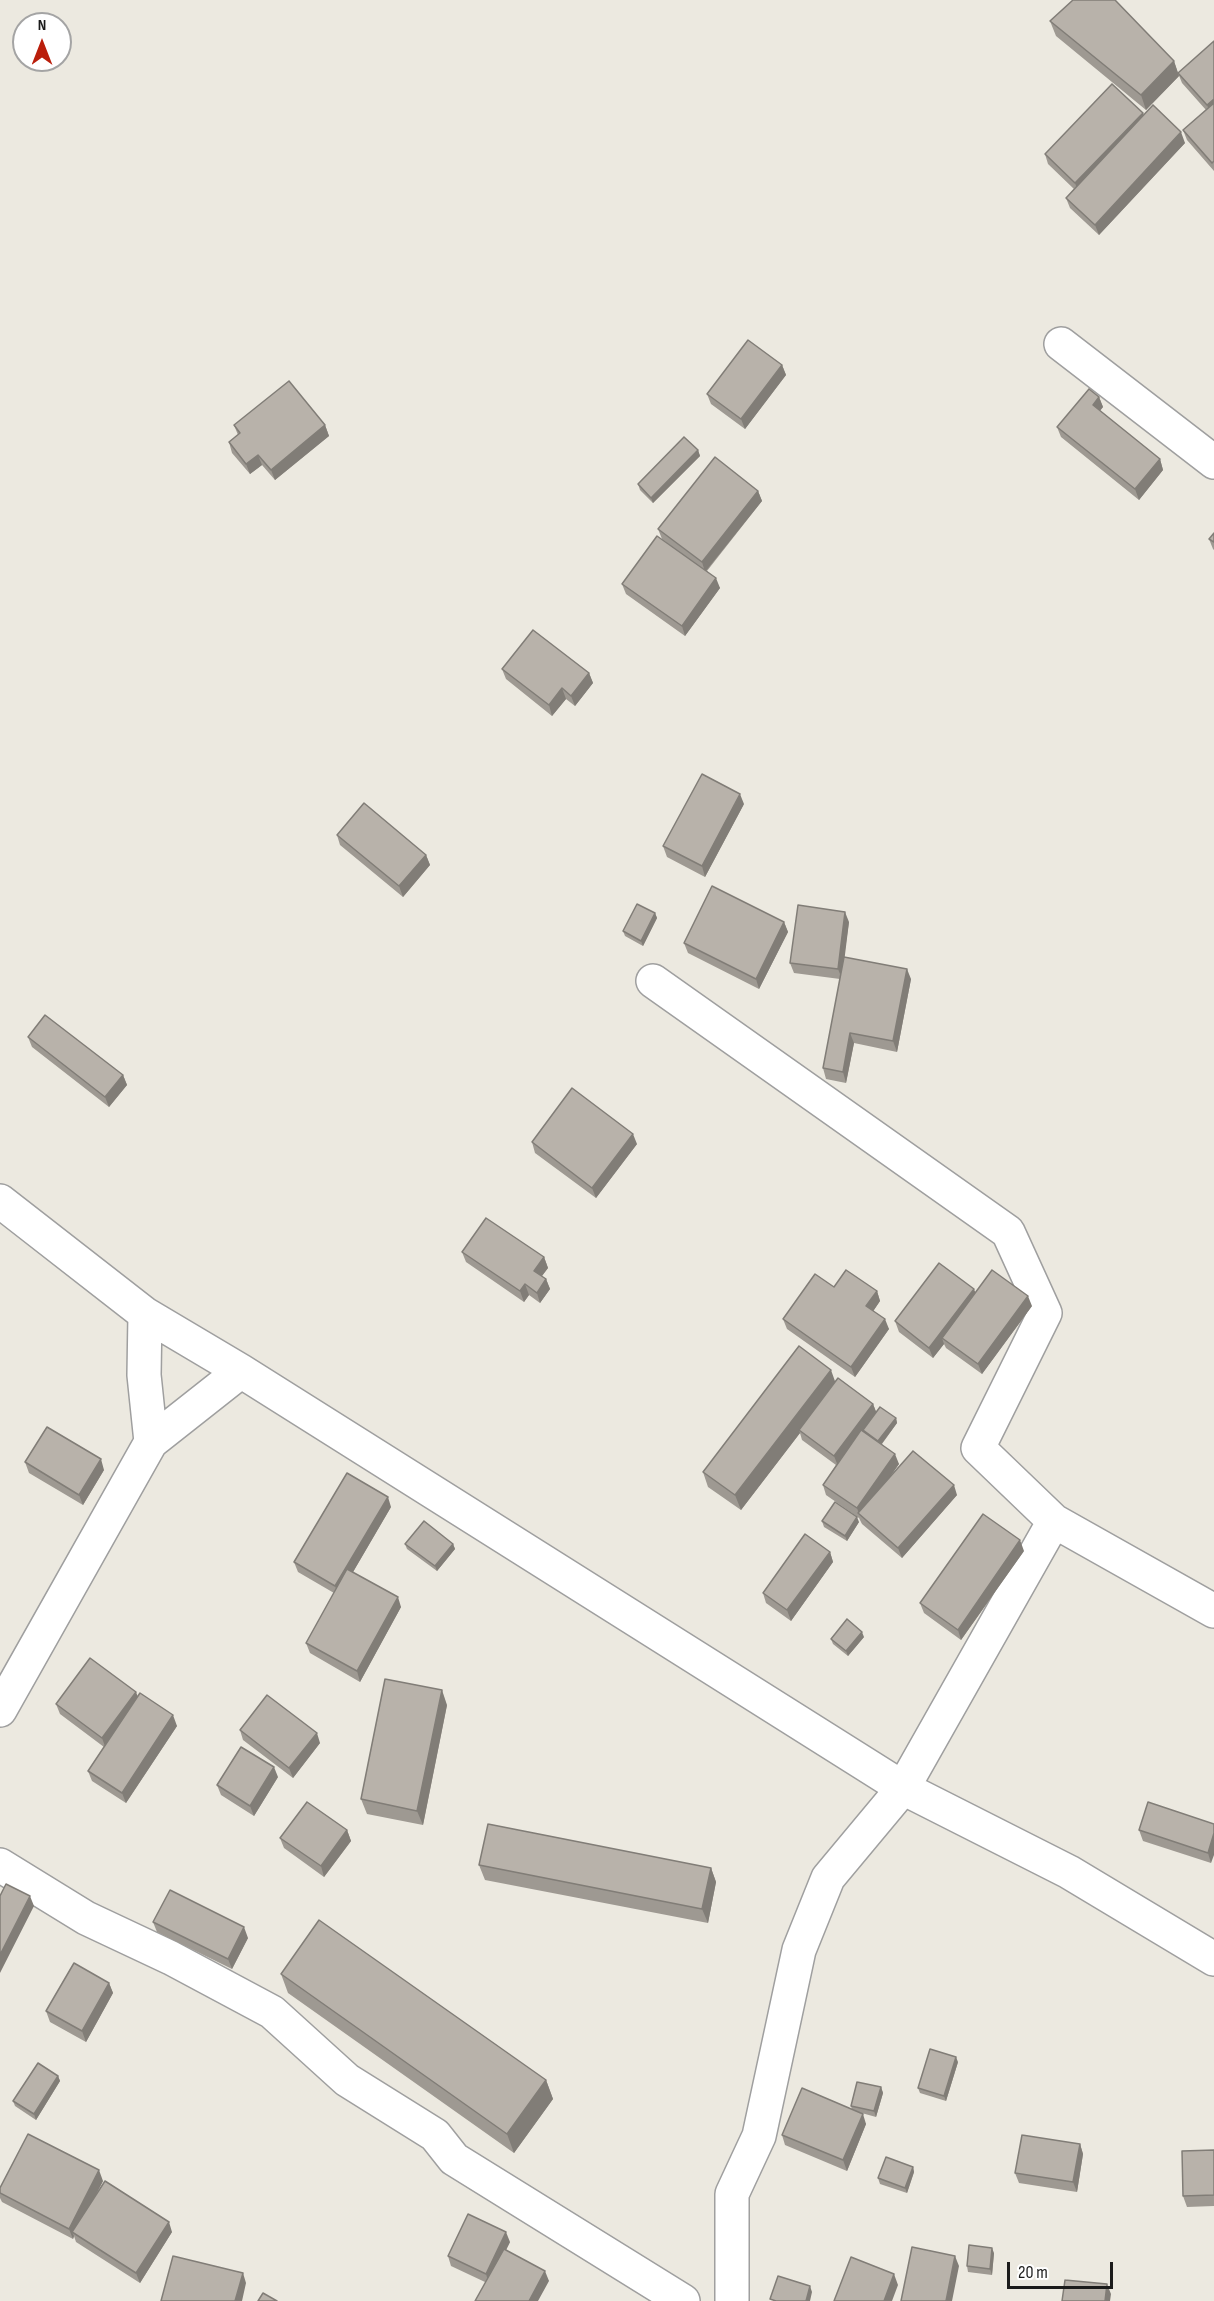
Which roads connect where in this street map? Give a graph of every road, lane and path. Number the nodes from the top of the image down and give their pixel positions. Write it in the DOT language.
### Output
graph roads {
  1 [pos="1061,344"];
  2 [pos="1214,462"];
  3 [pos="653,981"];
  4 [pos="0,1201"];
  5 [pos="146,1314"];
  6 [pos="241,1371"];
  7 [pos="151,1442"];
  8 [pos="1054,1521"];
  9 [pos="1214,1611"];
  10 [pos="0,1710"];
  11 [pos="903,1788"];
  12 [pos="0,1865"];
  13 [pos="1214,1959"];
  14 [pos="683,2301"];
  15 [pos="732,2301"];
  1 -- 2 [label="street"];
  3 -- 8 [label="street"];
  4 -- 5 [label="street"];
  5 -- 6 [label="street"];
  5 -- 7 [label="street"];
  6 -- 7 [label="street"];
  6 -- 11 [label="street"];
  7 -- 10 [label="street"];
  8 -- 9 [label="street"];
  8 -- 11 [label="street"];
  11 -- 13 [label="street"];
  11 -- 15 [label="street"];
  12 -- 14 [label="street"];
}
